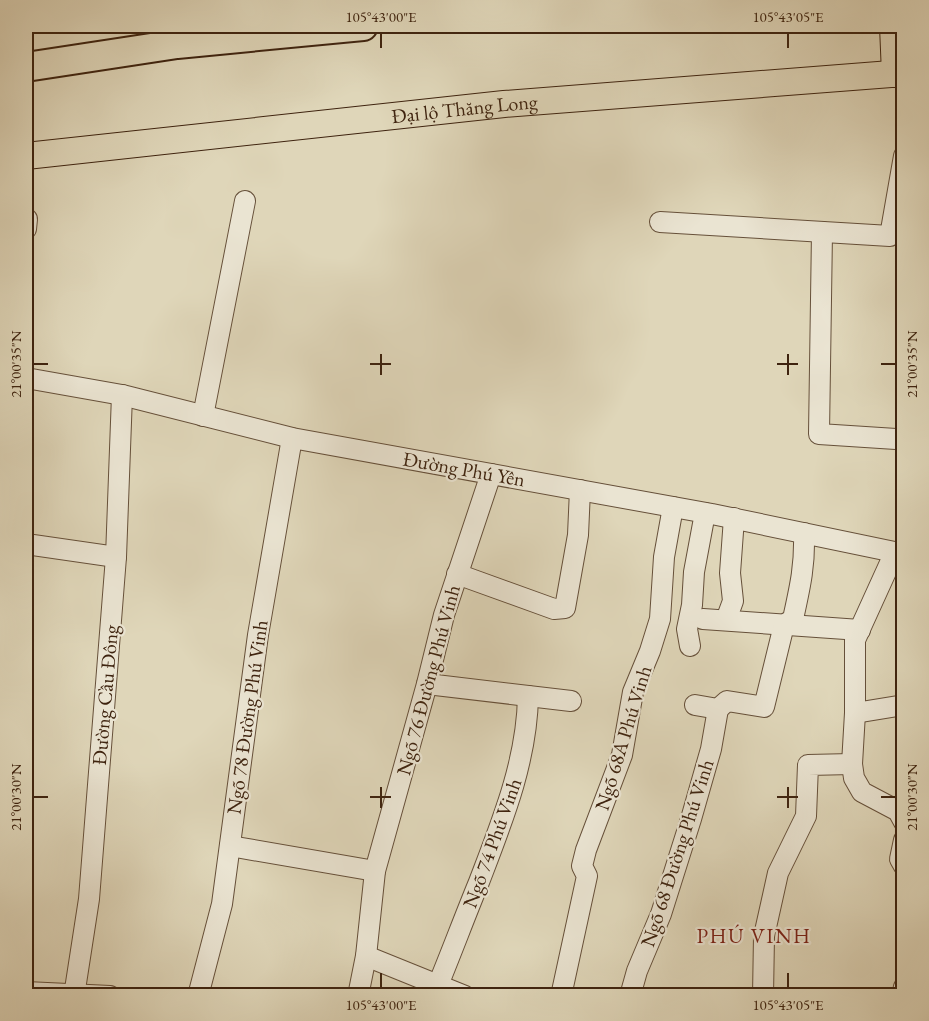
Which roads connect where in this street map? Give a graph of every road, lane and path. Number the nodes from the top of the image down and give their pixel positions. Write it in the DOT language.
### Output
graph roads {
  1 [pos="363,26"];
  2 [pos="893,26"];
  3 [pos="26,67"];
  4 [pos="899,74"];
  5 [pos="26,156"];
  6 [pos="903,156"];
  7 [pos="245,201"];
  8 [pos="660,222"];
  9 [pos="822,232"];
  10 [pos="26,378"];
  11 [pos="122,395"];
  12 [pos="202,416"];
  13 [pos="292,438"];
  14 [pos="896,439"];
  15 [pos="491,474"];
  16 [pos="580,490"];
  17 [pos="673,507"];
  18 [pos="705,513"];
  19 [pos="734,518"];
  20 [pos="804,533"];
  21 [pos="26,544"];
  22 [pos="899,553"];
  23 [pos="116,557"];
  24 [pos="457,574"];
  25 [pos="703,619"];
  26 [pos="726,621"];
  27 [pos="784,625"];
  28 [pos="860,630"];
  29 [pos="690,646"];
  30 [pos="427,684"];
  31 [pos="528,696"];
  32 [pos="571,701"];
  33 [pos="694,705"];
  34 [pos="903,705"];
  35 [pos="718,709"];
  36 [pos="855,713"];
  37 [pos="852,764"];
  38 [pos="903,822"];
  39 [pos="903,840"];
  40 [pos="230,846"];
  41 [pos="903,866"];
  42 [pos="375,871"];
  43 [pos="366,956"];
  44 [pos="438,985"];
  45 [pos="903,987"];
  46 [pos="26,992"];
  47 [pos="74,994"];
  48 [pos="110,996"];
  49 [pos="198,996"];
  50 [pos="358,996"];
  51 [pos="465,996"];
  52 [pos="561,996"];
  53 [pos="630,996"];
  54 [pos="763,996"];
  55 [pos="902,996"];
  1 -- 3 [label="highway"];
  2 -- 4 [label="main road"];
  4 -- 5 [label="main road, Đại lộ Thăng Long"];
  6 -- 9 [label="street"];
  7 -- 12 [label="street"];
  8 -- 9 [label="street"];
  9 -- 14 [label="street"];
  10 -- 11 [label="street, Đường Phú Yên"];
  11 -- 12 [label="street, Đường Phú Yên"];
  11 -- 23 [label="street, Đường Cầu Đông"];
  12 -- 13 [label="street, Đường Phú Yên"];
  13 -- 15 [label="street, Đường Phú Yên"];
  13 -- 40 [label="street, Ngõ 78 Đường Phú Vinh"];
  15 -- 16 [label="street, Đường Phú Yên"];
  15 -- 24 [label="street, Ngõ 76 Đường Phú Vinh"];
  16 -- 17 [label="street, Đường Phú Yên"];
  16 -- 24 [label="street"];
  17 -- 18 [label="street, Đường Phú Yên"];
  17 -- 52 [label="street, Ngõ 68A Phú Vinh"];
  18 -- 19 [label="street, Đường Phú Yên"];
  18 -- 29 [label="street"];
  19 -- 20 [label="street, Đường Phú Yên"];
  19 -- 26 [label="street"];
  20 -- 22 [label="street, Đường Phú Yên"];
  20 -- 27 [label="street"];
  21 -- 23 [label="street"];
  22 -- 28 [label="street"];
  23 -- 47 [label="street, Đường Cầu Đông"];
  24 -- 30 [label="street, Ngõ 76 Đường Phú Vinh"];
  25 -- 26 [label="street"];
  26 -- 27 [label="street"];
  27 -- 28 [label="street"];
  27 -- 35 [label="street"];
  28 -- 36 [label="street"];
  30 -- 31 [label="street"];
  30 -- 42 [label="street, Ngõ 76 Đường Phú Vinh"];
  31 -- 32 [label="street"];
  31 -- 44 [label="street, Ngõ 74 Phú Vinh"];
  33 -- 35 [label="street"];
  34 -- 36 [label="street"];
  35 -- 53 [label="street, Ngõ 68 Đường Phú Vinh"];
  36 -- 37 [label="street"];
  37 -- 38 [label="street"];
  37 -- 54 [label="street"];
  39 -- 41 [label="street"];
  40 -- 42 [label="street"];
  40 -- 49 [label="street, Ngõ 78 Đường Phú Vinh"];
  42 -- 43 [label="street, Ngõ 76 Đường Phú Vinh"];
  43 -- 44 [label="street"];
  43 -- 50 [label="street, Ngõ 76 Đường Phú Vinh"];
  44 -- 51 [label="street"];
  45 -- 55 [label="street"];
  46 -- 47 [label="street"];
  47 -- 48 [label="street"];
}
